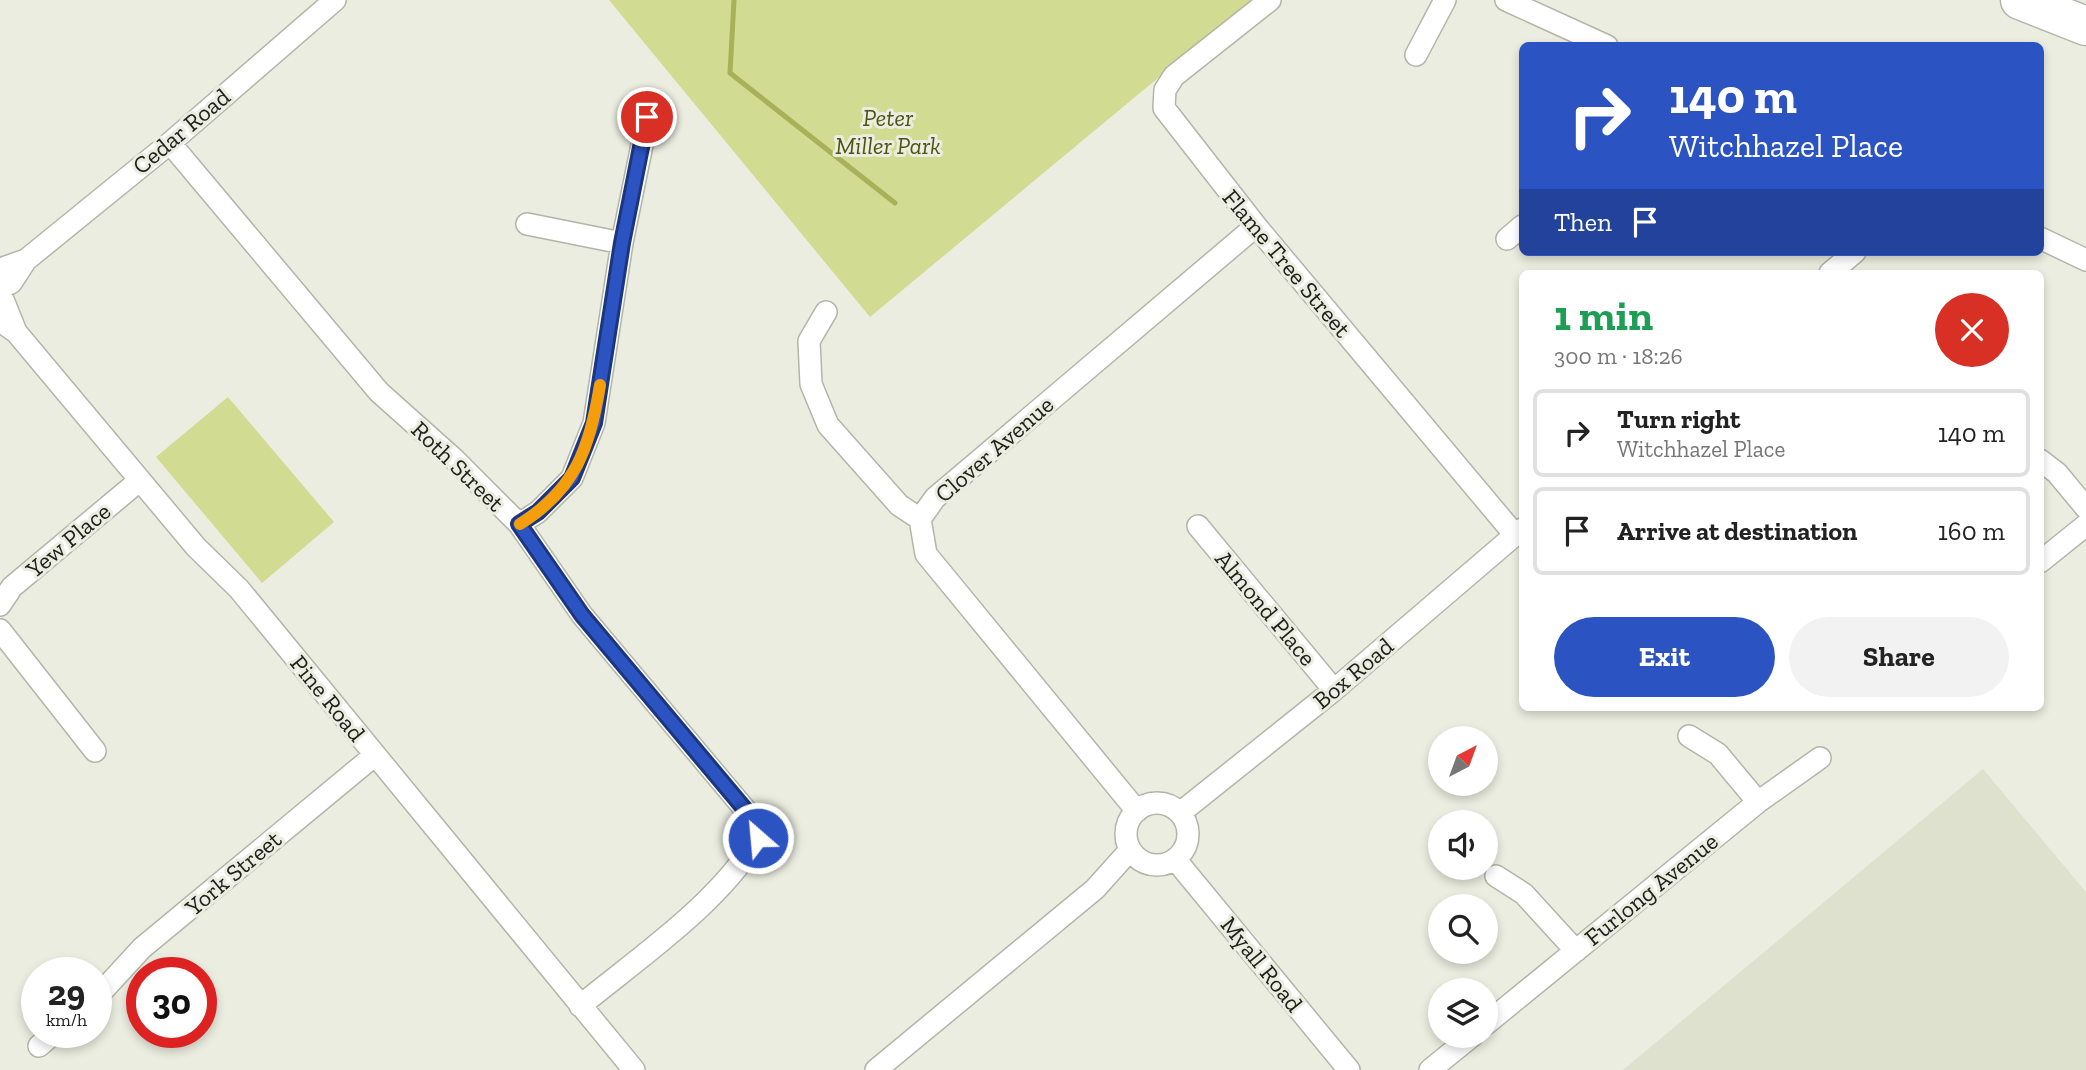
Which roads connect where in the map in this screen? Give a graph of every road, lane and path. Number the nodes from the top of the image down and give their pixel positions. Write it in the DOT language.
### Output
graph roads {
  1 [pos="335,0"];
  2 [pos="1270,0"];
  3 [pos="1445,0"];
  4 [pos="1506,0"];
  5 [pos="2020,0"];
  6 [pos="2041,0"];
  7 [pos="2086,20"];
  8 [pos="2086,26"];
  9 [pos="1598,42"];
  10 [pos="1416,55"];
  11 [pos="651,101"];
  12 [pos="170,143"];
  13 [pos="527,223"];
  14 [pos="1256,226"];
  15 [pos="2044,241"];
  16 [pos="622,243"];
  17 [pos="1850,256"];
  18 [pos="2086,260"];
  19 [pos="1834,270"];
  20 [pos="4,299"];
  21 [pos="826,312"];
  22 [pos="2044,463"];
  23 [pos="140,480"];
  24 [pos="2086,508"];
  25 [pos="920,519"];
  26 [pos="519,524"];
  27 [pos="2086,525"];
  28 [pos="1198,526"];
  29 [pos="1518,532"];
  30 [pos="2044,559"];
  31 [pos="0,605"];
  32 [pos="0,630"];
  33 [pos="1334,690"];
  34 [pos="1689,736"];
  35 [pos="95,751"];
  36 [pos="375,755"];
  37 [pos="1820,758"];
  38 [pos="1758,802"];
  39 [pos="1137,811"];
  40 [pos="1180,813"];
  41 [pos="1130,850"];
  42 [pos="1175,859"];
  43 [pos="1498,877"];
  44 [pos="1576,951"];
  45 [pos="112,981"];
  46 [pos="580,1006"];
  47 [pos="1498,1014"];
  48 [pos="1457,1048"];
  49 [pos="634,1070"];
  50 [pos="876,1070"];
  51 [pos="1349,1070"];
  52 [pos="1430,1070"];
  1 -- 12 [label="street, Cedar Road"];
  2 -- 14 [label="street, Flame Tree Street"];
  3 -- 10 [label="street"];
  4 -- 9 [label="street"];
  5 -- 8 [label="highway"];
  6 -- 7 [label="highway"];
  11 -- 16 [label="street"];
  12 -- 20 [label="street, Cedar Road"];
  12 -- 26 [label="street, Roth Street"];
  13 -- 16 [label="street"];
  14 -- 25 [label="street, Clover Avenue"];
  14 -- 29 [label="street, Flame Tree Street"];
  15 -- 18 [label="street"];
  16 -- 26 [label="street"];
  17 -- 19 [label="street"];
  20 -- 23 [label="street, Pine Road"];
  21 -- 25 [label="street"];
  22 -- 24 [label="street"];
  23 -- 31 [label="street, Yew Place"];
  23 -- 36 [label="street, Pine Road"];
  25 -- 39 [label="street, Clover Avenue"];
  26 -- 46 [label="street, Roth Street"];
  27 -- 30 [label="street"];
  28 -- 33 [label="street, Almond Place"];
  29 -- 33 [label="street, Box Road"];
  32 -- 35 [label="street"];
  33 -- 40 [label="street, Box Road"];
  34 -- 38 [label="street"];
  36 -- 45 [label="street, York Street"];
  36 -- 46 [label="street, Pine Road"];
  37 -- 38 [label="street, Furlong Avenue"];
  38 -- 44 [label="street, Furlong Avenue"];
  39 -- 40 [label="street"];
  39 -- 41 [label="street"];
  40 -- 42 [label="street"];
  41 -- 42 [label="street"];
  41 -- 50 [label="street"];
  42 -- 51 [label="street, Myall Road"];
  43 -- 44 [label="street"];
  44 -- 47 [label="street, Furlong Avenue"];
  46 -- 49 [label="street, Pine Road"];
  48 -- 52 [label="street"];
}
